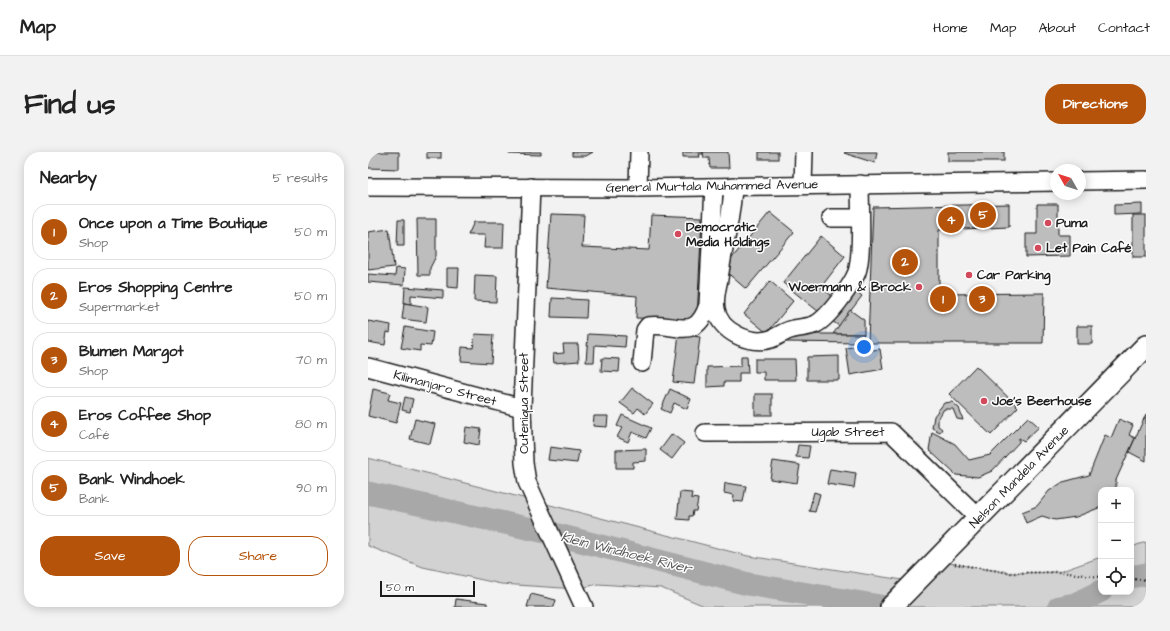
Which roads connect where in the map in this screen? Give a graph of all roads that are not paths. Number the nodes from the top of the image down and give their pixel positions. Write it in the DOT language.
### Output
graph roads {
  1 [pos="639,152"];
  2 [pos="804,152"];
  3 [pos="1146,180"];
  4 [pos="1086,181"];
  5 [pos="1050,182"];
  6 [pos="860,184"];
  7 [pos="804,185"];
  8 [pos="733,186"];
  9 [pos="368,187"];
  10 [pos="531,187"];
  11 [pos="714,187"];
  12 [pos="638,188"];
  13 [pos="831,218"];
  14 [pos="860,218"];
  15 [pos="1146,346"];
  16 [pos="642,363"];
  17 [pos="368,367"];
  18 [pos="522,408"];
  19 [pos="705,433"];
  20 [pos="979,518"];
  21 [pos="584,607"];
  22 [pos="891,607"];
  1 -- 12 [label="street"];
  2 -- 7 [label="street"];
  3 -- 4 [label="street"];
  5 -- 6 [label="street, General Murtala Muhammed Avenue"];
  6 -- 7 [label="street, General Murtala Muhammed Avenue"];
  6 -- 14 [label="street"];
  7 -- 8 [label="street, General Murtala Muhammed Avenue"];
  8 -- 11 [label="street, General Murtala Muhammed Avenue"];
  8 -- 14 [label="street"];
  9 -- 10 [label="street, General Murtala Muhammed Avenue"];
  10 -- 12 [label="street, General Murtala Muhammed Avenue"];
  10 -- 18 [label="street, Outeniqua Street"];
  11 -- 12 [label="street, General Murtala Muhammed Avenue"];
  11 -- 16 [label="street"];
  13 -- 14 [label="street"];
  15 -- 20 [label="main road, Nelson Mandela Avenue"];
  17 -- 18 [label="street, Kilimanjaro Street"];
  18 -- 21 [label="street, Outeniqua Street"];
  19 -- 20 [label="street, Ugab Street"];
  20 -- 22 [label="main road, Nelson Mandela Avenue"];
}
